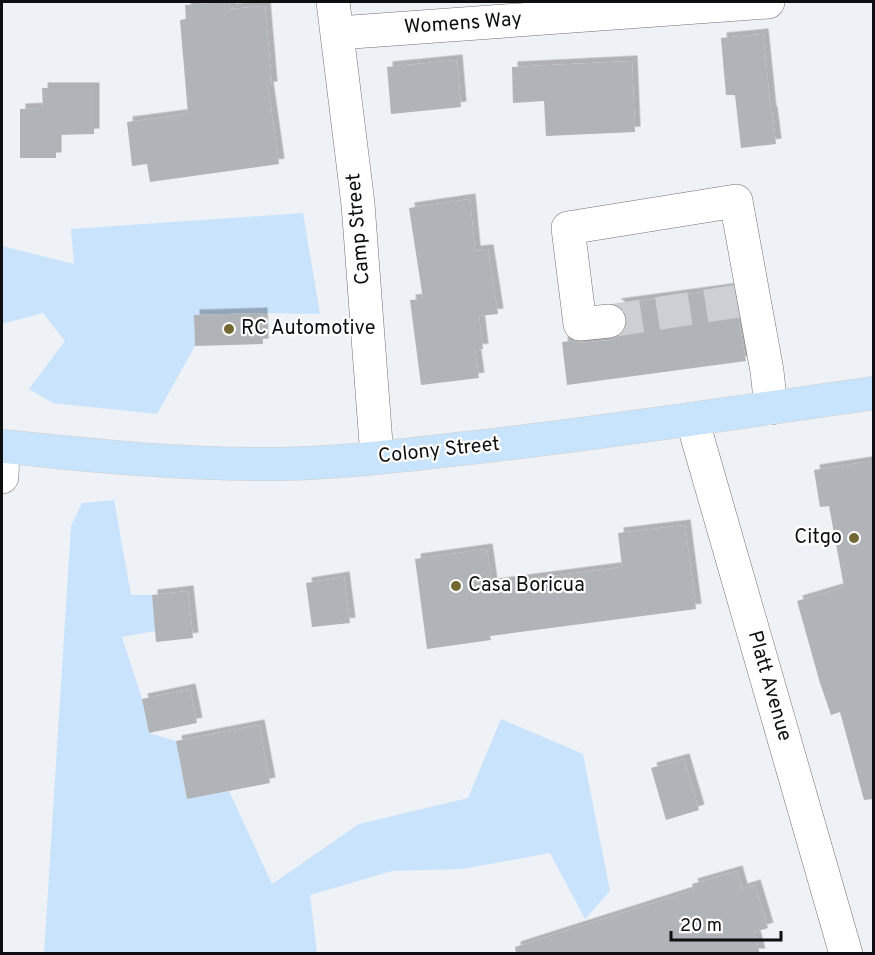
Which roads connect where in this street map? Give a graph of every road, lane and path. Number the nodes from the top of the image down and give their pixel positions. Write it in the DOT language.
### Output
graph roads {
  1 [pos="768,2"];
  2 [pos="336,17"];
  3 [pos="609,321"];
  4 [pos="873,393"];
  5 [pos="771,408"];
  6 [pos="692,419"];
  7 [pos="2,457"];
  8 [pos="377,457"];
  9 [pos="846,954"];
  1 -- 2 [label="street, Womens Way"];
  2 -- 8 [label="street, Camp Street"];
  3 -- 5 [label="street"];
  4 -- 5 [label="main road, Colony Street"];
  5 -- 6 [label="main road, Colony Street"];
  6 -- 8 [label="main road, Colony Street"];
  6 -- 9 [label="street, Platt Avenue"];
  7 -- 8 [label="main road, Colony Street"];
}
